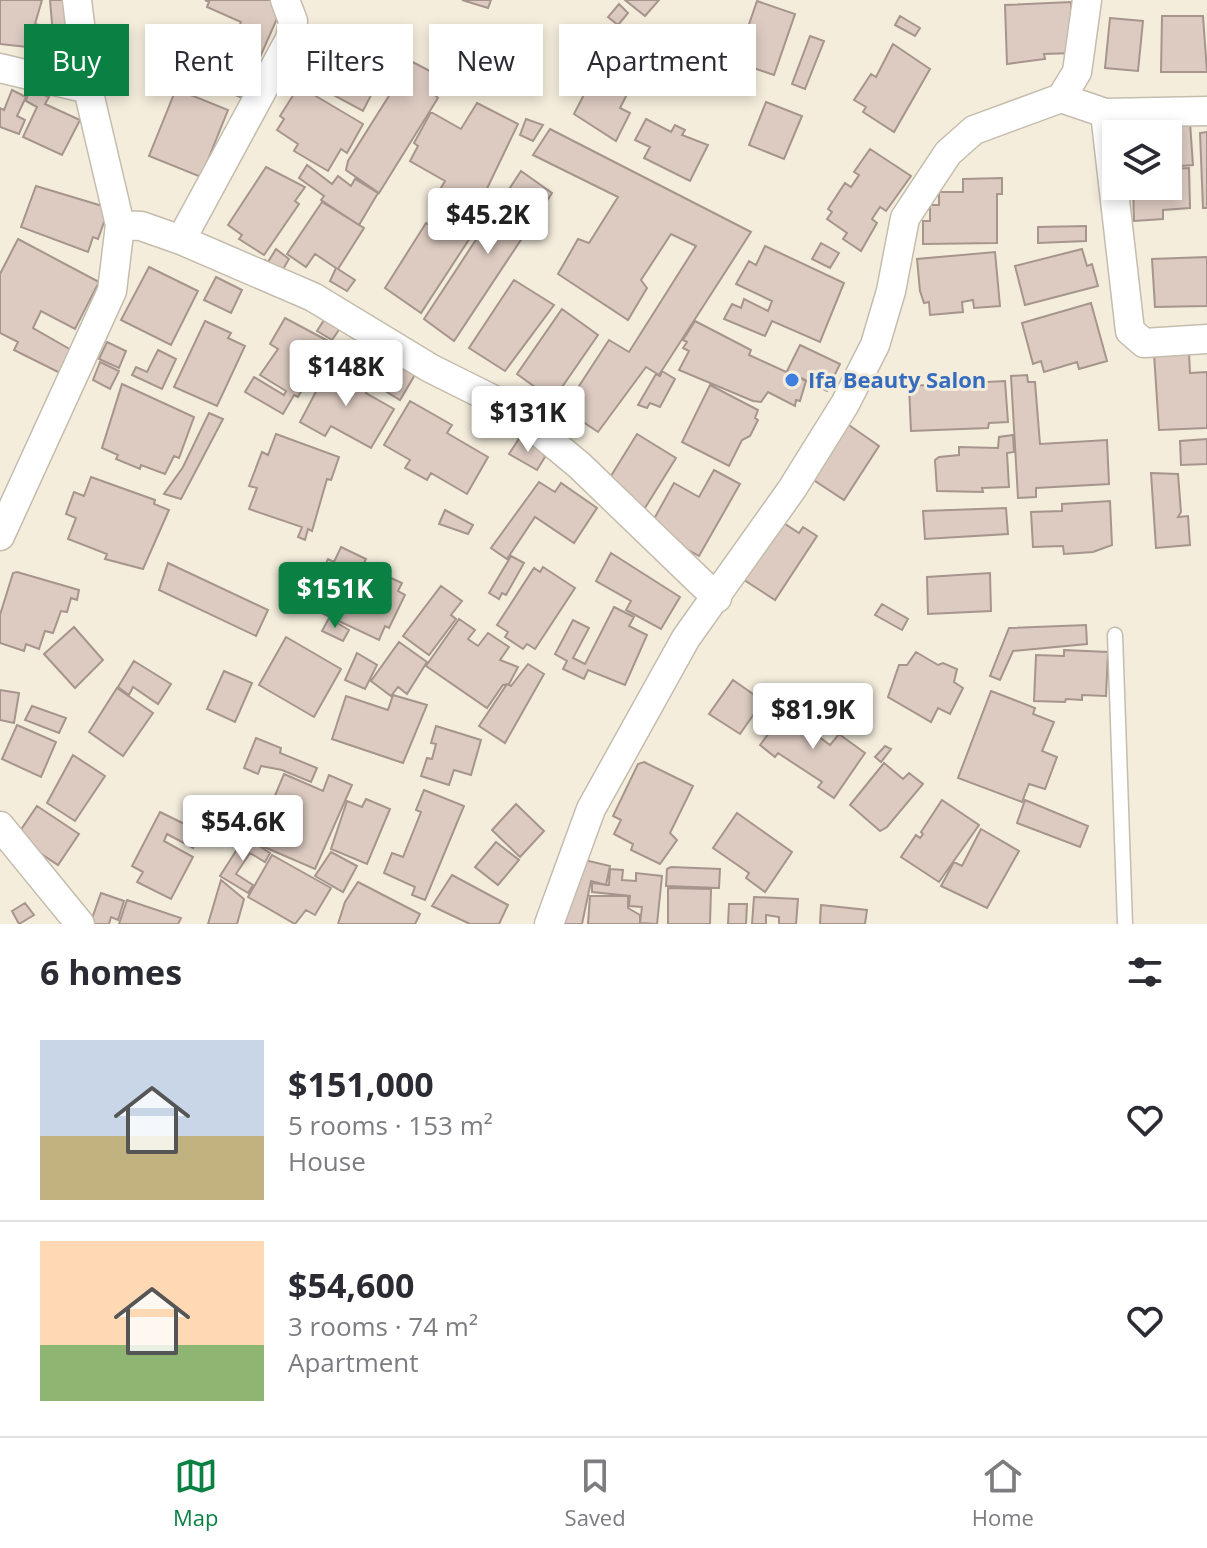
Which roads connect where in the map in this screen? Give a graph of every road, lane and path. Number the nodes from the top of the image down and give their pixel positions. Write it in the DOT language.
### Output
graph roads {
  1 [pos="77,0"];
  2 [pos="285,0"];
  3 [pos="1087,0"];
  4 [pos="80,24"];
  5 [pos="0,68"];
  6 [pos="24,74"];
  7 [pos="90,96"];
  8 [pos="1061,98"];
  9 [pos="1207,111"];
  10 [pos="1105,113"];
  11 [pos="120,225"];
  12 [pos="181,240"];
  13 [pos="1207,339"];
  14 [pos="0,536"];
  15 [pos="717,598"];
  16 [pos="1115,635"];
  17 [pos="0,826"];
  18 [pos="80,924"];
  19 [pos="549,924"];
  20 [pos="1125,924"];
  1 -- 4 [label="street"];
  2 -- 12 [label="street"];
  3 -- 8 [label="street"];
  5 -- 6 [label="street"];
  7 -- 11 [label="street"];
  8 -- 10 [label="street"];
  8 -- 15 [label="street"];
  9 -- 10 [label="street"];
  10 -- 13 [label="street"];
  11 -- 12 [label="street"];
  11 -- 14 [label="street"];
  12 -- 15 [label="street"];
  15 -- 19 [label="street"];
  16 -- 20 [label="lane"];
  17 -- 18 [label="street"];
}
